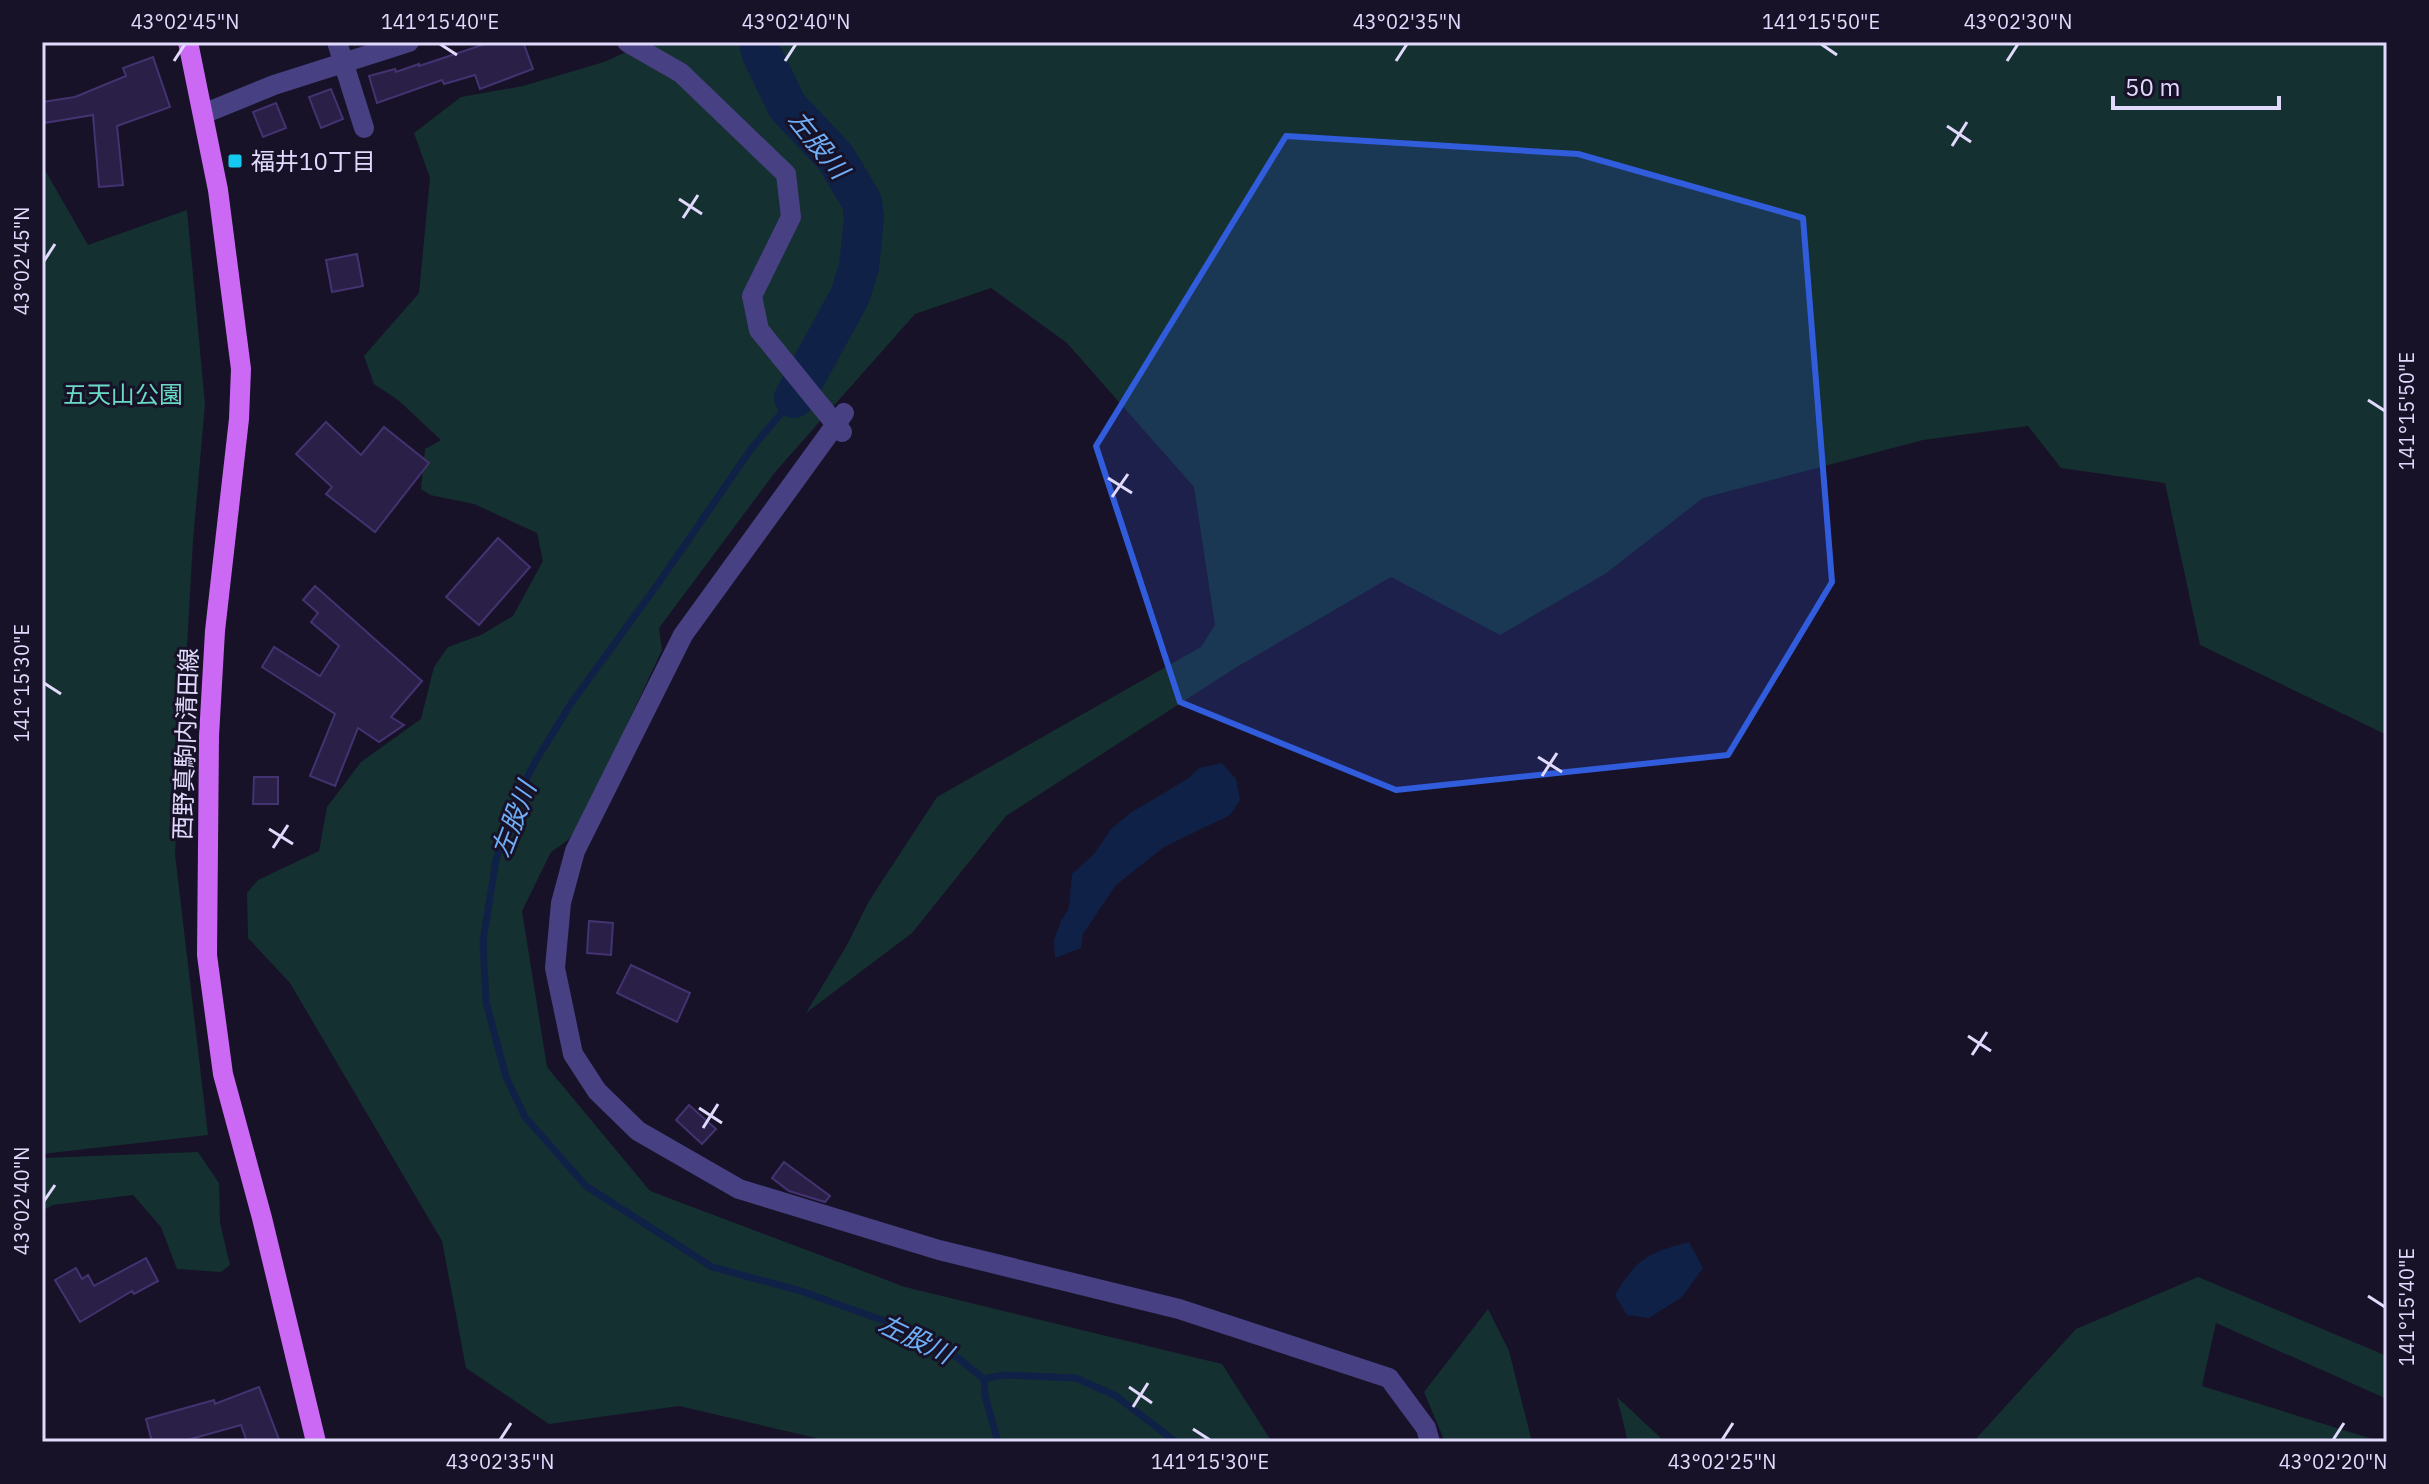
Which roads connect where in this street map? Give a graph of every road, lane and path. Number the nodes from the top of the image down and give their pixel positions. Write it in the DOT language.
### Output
graph roads {
  1 [pos="188,42"];
  2 [pos="337,42"];
  3 [pos="409,42"];
  4 [pos="627,42"];
  5 [pos="345,62"];
  6 [pos="203,114"];
  7 [pos="364,128"];
  8 [pos="316,1442"];
  9 [pos="1430,1442"];
  1 -- 6 [label="main road, 西野真駒内清田線"];
  2 -- 5 [label="street"];
  3 -- 5 [label="street"];
  4 -- 9 [label="street, bridge"];
  5 -- 6 [label="street"];
  5 -- 7 [label="street"];
  6 -- 8 [label="main road, 西野真駒内清田線"];
}
